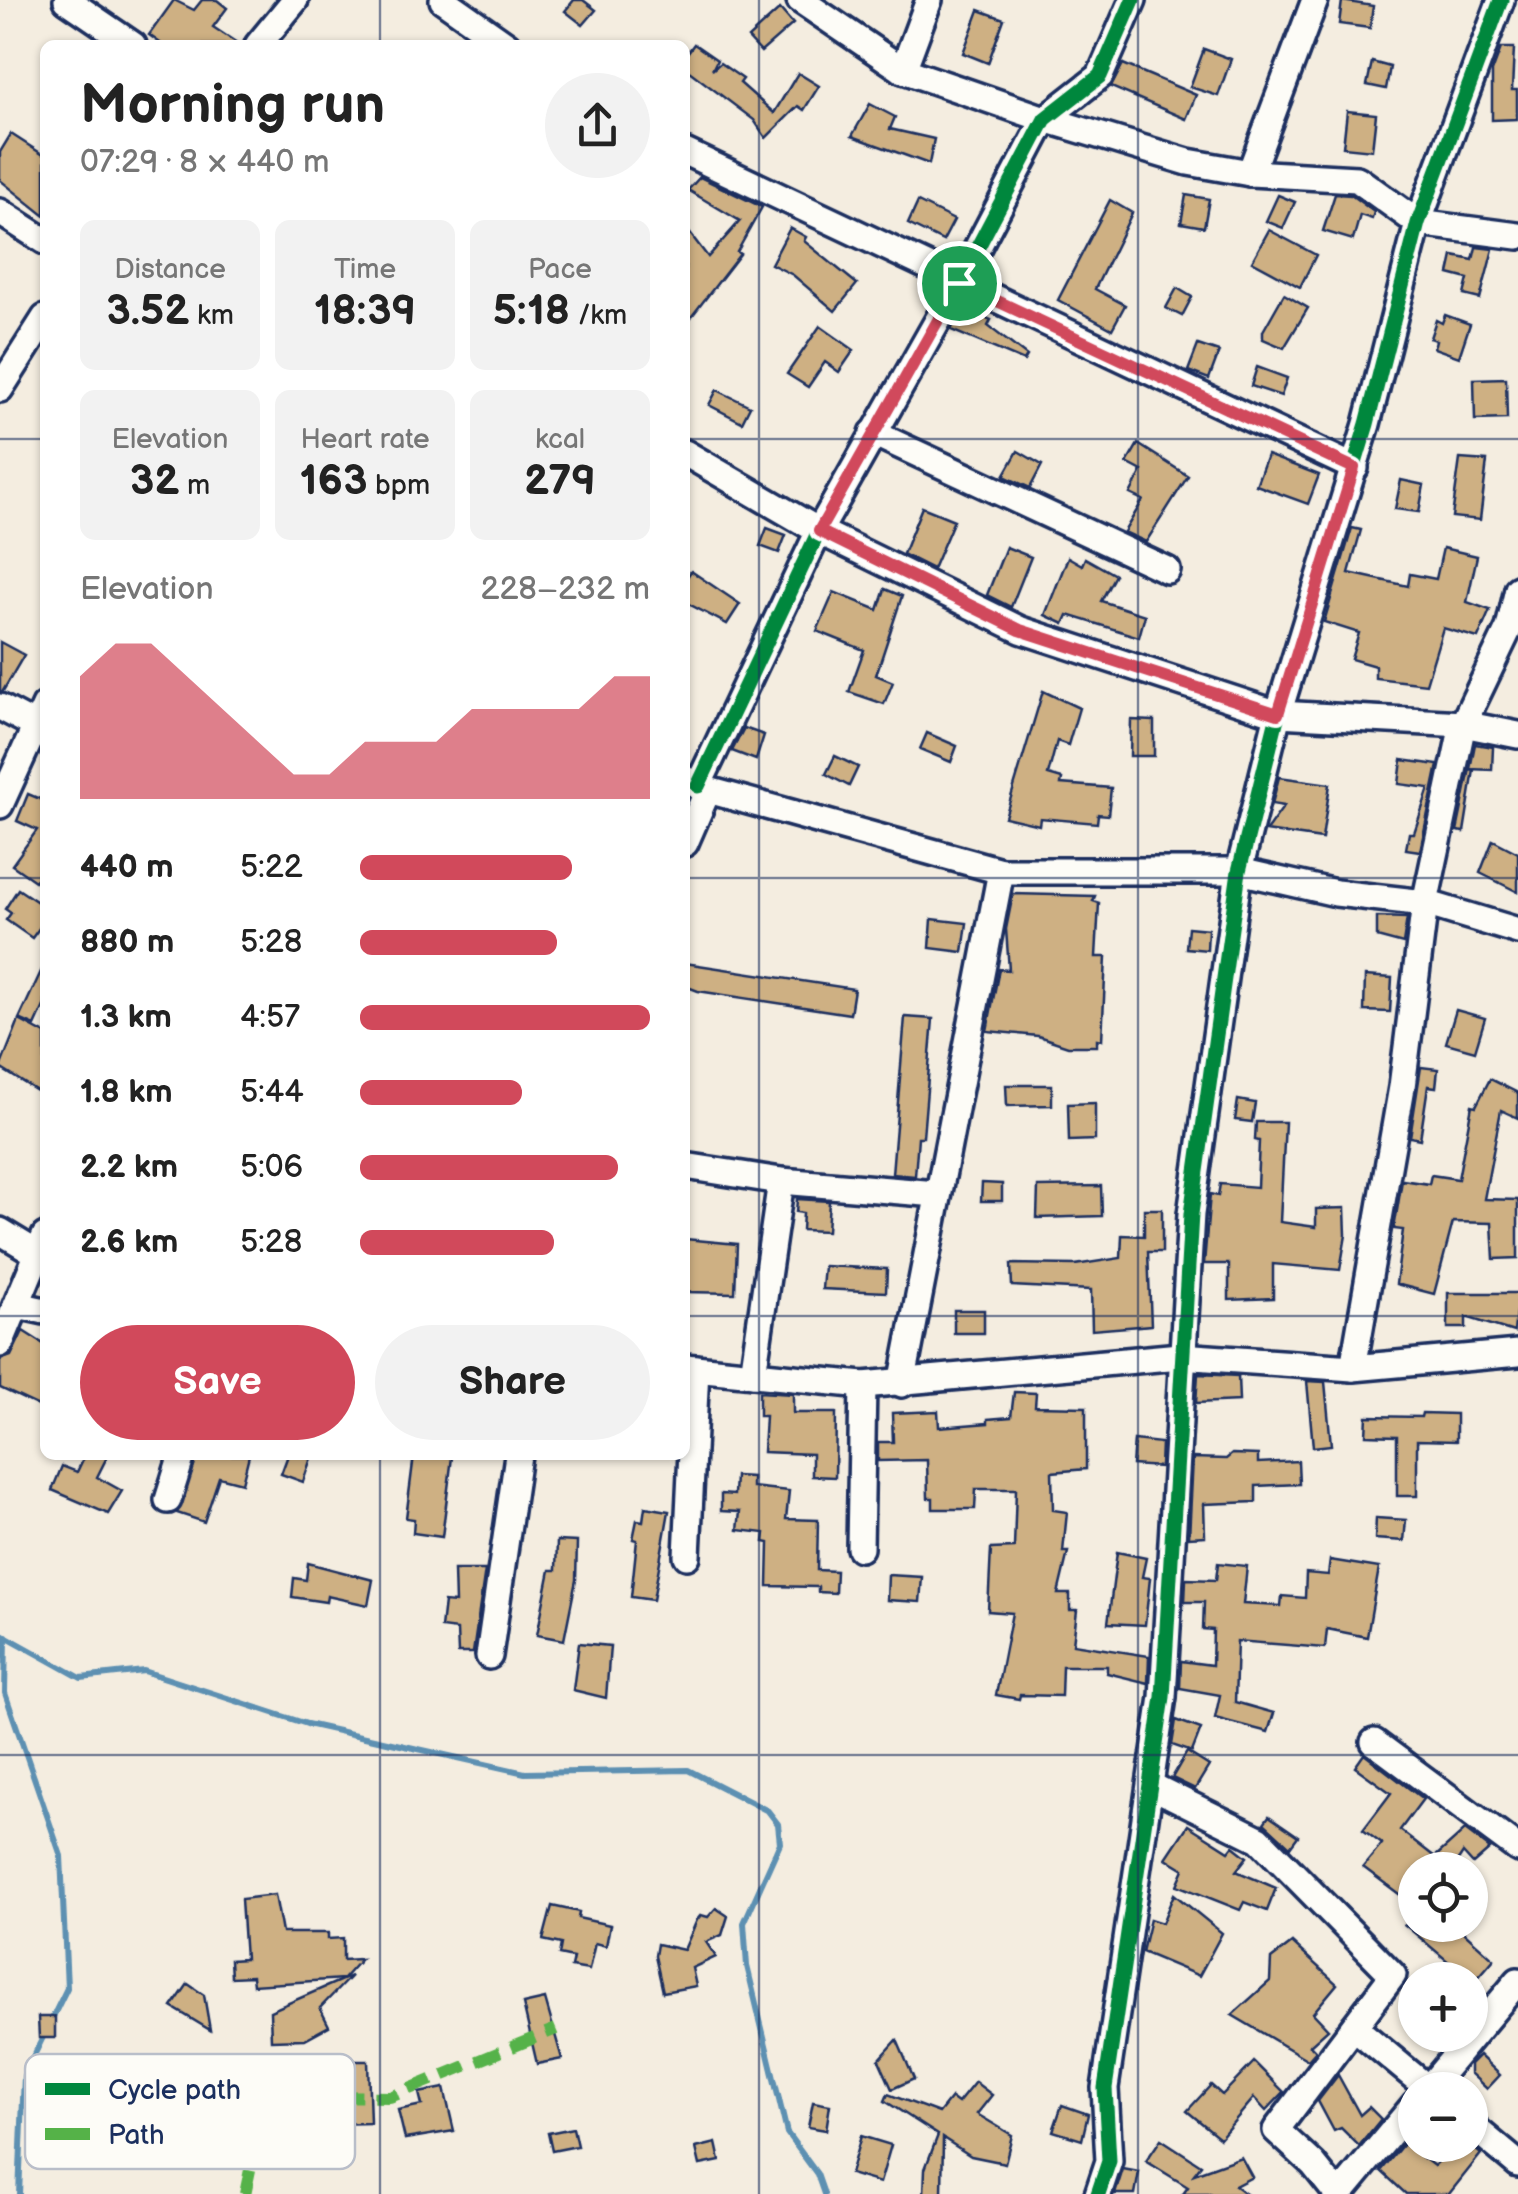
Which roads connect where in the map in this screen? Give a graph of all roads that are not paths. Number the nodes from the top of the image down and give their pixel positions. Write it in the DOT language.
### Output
graph roads {
  1 [pos="67,0"];
  2 [pos="295,0"];
  3 [pos="443,0"];
  4 [pos="800,0"];
  5 [pos="929,0"];
  6 [pos="1133,0"];
  7 [pos="1316,0"];
  8 [pos="1501,0"];
  9 [pos="126,40"];
  10 [pos="262,40"];
  11 [pos="500,40"];
  12 [pos="903,70"];
  13 [pos="1045,118"];
  14 [pos="690,154"];
  15 [pos="1250,173"];
  16 [pos="0,212"];
  17 [pos="1418,223"];
  18 [pos="1518,236"];
  19 [pos="40,238"];
  20 [pos="959,283"];
  21 [pos="40,326"];
  22 [pos="0,389"];
  23 [pos="873,433"];
  24 [pos="690,456"];
  25 [pos="1354,468"];
  26 [pos="819,531"];
  27 [pos="1167,570"];
  28 [pos="1518,590"];
  29 [pos="0,707"];
  30 [pos="1278,714"];
  31 [pos="40,719"];
  32 [pos="40,724"];
  33 [pos="1463,724"];
  34 [pos="1518,735"];
  35 [pos="697,785"];
  36 [pos="0,804"];
  37 [pos="690,819"];
  38 [pos="1000,871"];
  39 [pos="1239,871"];
  40 [pos="1425,903"];
  41 [pos="1518,931"];
  42 [pos="690,1167"];
  43 [pos="781,1181"];
  44 [pos="937,1194"];
  45 [pos="0,1231"];
  46 [pos="40,1245"];
  47 [pos="40,1248"];
  48 [pos="17,1305"];
  49 [pos="40,1310"];
  50 [pos="0,1344"];
  51 [pos="1518,1352"];
  52 [pos="1180,1356"];
  53 [pos="690,1368"];
  54 [pos="1353,1368"];
  55 [pos="752,1374"];
  56 [pos="902,1384"];
  57 [pos="863,1386"];
  58 [pos="180,1460"];
  59 [pos="517,1460"];
  60 [pos="689,1460"];
  61 [pos="168,1500"];
  62 [pos="860,1548"];
  63 [pos="687,1556"];
  64 [pos="489,1656"];
  65 [pos="1374,1742"];
  66 [pos="1152,1786"];
  67 [pos="1518,1849"];
  68 [pos="1518,1981"];
  69 [pos="1354,2027"];
  70 [pos="1402,2072"];
  71 [pos="1442,2072"];
  72 [pos="1398,2125"];
  73 [pos="1488,2139"];
  74 [pos="1518,2164"];
  75 [pos="1098,2194"];
  76 [pos="1339,2194"];
  1 -- 9 [label="street"];
  2 -- 10 [label="street"];
  3 -- 11 [label="street"];
  4 -- 12 [label="street"];
  5 -- 12 [label="street"];
  6 -- 13 [label="street"];
  7 -- 15 [label="street"];
  8 -- 17 [label="street"];
  12 -- 13 [label="street"];
  13 -- 15 [label="street"];
  13 -- 20 [label="street"];
  14 -- 20 [label="street"];
  15 -- 17 [label="street"];
  16 -- 19 [label="street"];
  17 -- 18 [label="street"];
  17 -- 25 [label="street"];
  20 -- 23 [label="street"];
  20 -- 25 [label="street"];
  21 -- 22 [label="street"];
  23 -- 26 [label="street"];
  23 -- 27 [label="street"];
  24 -- 26 [label="street"];
  25 -- 30 [label="street"];
  26 -- 30 [label="street"];
  26 -- 35 [label="street"];
  28 -- 33 [label="street"];
  29 -- 31 [label="street"];
  30 -- 33 [label="street"];
  30 -- 39 [label="street"];
  32 -- 36 [label="street"];
  33 -- 34 [label="street"];
  33 -- 40 [label="street"];
  35 -- 37 [label="street"];
  35 -- 38 [label="street"];
  38 -- 39 [label="street"];
  38 -- 44 [label="street"];
  39 -- 40 [label="street"];
  39 -- 52 [label="street"];
  40 -- 41 [label="street"];
  40 -- 54 [label="street"];
  42 -- 43 [label="street"];
  43 -- 44 [label="street"];
  43 -- 55 [label="street"];
  44 -- 56 [label="street"];
  45 -- 46 [label="street"];
  47 -- 48 [label="street"];
  48 -- 49 [label="street"];
  48 -- 50 [label="street"];
  51 -- 54 [label="street"];
  52 -- 54 [label="street"];
  52 -- 56 [label="street"];
  52 -- 66 [label="street"];
  53 -- 55 [label="street"];
  55 -- 57 [label="street"];
  56 -- 57 [label="street"];
  57 -- 62 [label="street"];
  58 -- 61 [label="street"];
  59 -- 64 [label="street"];
  60 -- 63 [label="street"];
  65 -- 67 [label="street"];
  66 -- 69 [label="street"];
  66 -- 75 [label="street"];
  68 -- 71 [label="street"];
  69 -- 70 [label="street"];
  69 -- 76 [label="street"];
  72 -- 76 [label="street"];
  73 -- 74 [label="street"];
}
